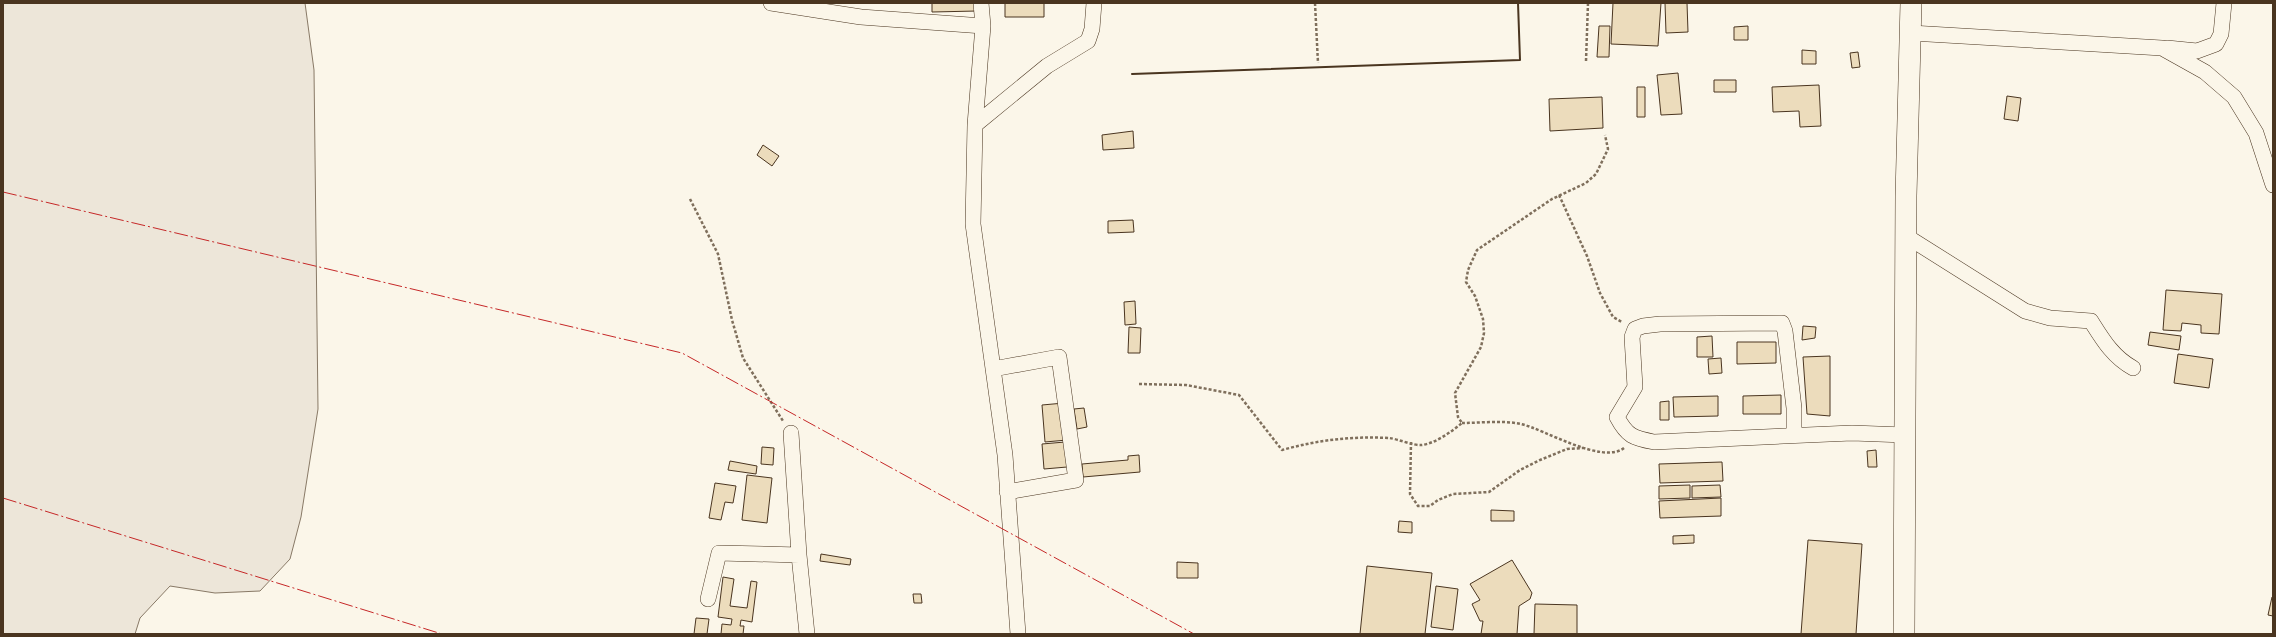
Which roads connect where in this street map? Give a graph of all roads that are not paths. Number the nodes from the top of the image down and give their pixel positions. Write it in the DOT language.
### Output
graph roads {
  1 [pos="771,3"];
  2 [pos="981,3"];
  3 [pos="1094,3"];
  4 [pos="1911,3"];
  5 [pos="2224,3"];
  6 [pos="861,10"];
  7 [pos="983,26"];
  8 [pos="1911,33"];
  9 [pos="2162,48"];
  10 [pos="974,126"];
  11 [pos="2273,185"];
  12 [pos="1906,236"];
  13 [pos="2133,368"];
  14 [pos="993,369"];
  15 [pos="791,433"];
  16 [pos="1794,435"];
  17 [pos="1905,435"];
  18 [pos="1007,492"];
  19 [pos="799,555"];
  20 [pos="708,599"];
  21 [pos="807,634"];
  22 [pos="1018,634"];
  23 [pos="1904,634"];
  1 -- 6 [label="street"];
  2 -- 7 [label="street"];
  3 -- 10 [label="street"];
  4 -- 8 [label="street"];
  5 -- 9 [label="street"];
  6 -- 7 [label="street"];
  7 -- 10 [label="street"];
  8 -- 9 [label="street"];
  8 -- 12 [label="street"];
  9 -- 11 [label="street"];
  10 -- 14 [label="street"];
  12 -- 13 [label="street"];
  12 -- 17 [label="street"];
  14 -- 18 [label="street"];
  14 -- 18 [label="street"];
  15 -- 19 [label="street"];
  16 -- 16 [label="street"];
  16 -- 17 [label="street"];
  17 -- 23 [label="street"];
  18 -- 22 [label="street"];
  19 -- 20 [label="street"];
  19 -- 21 [label="street"];
}
